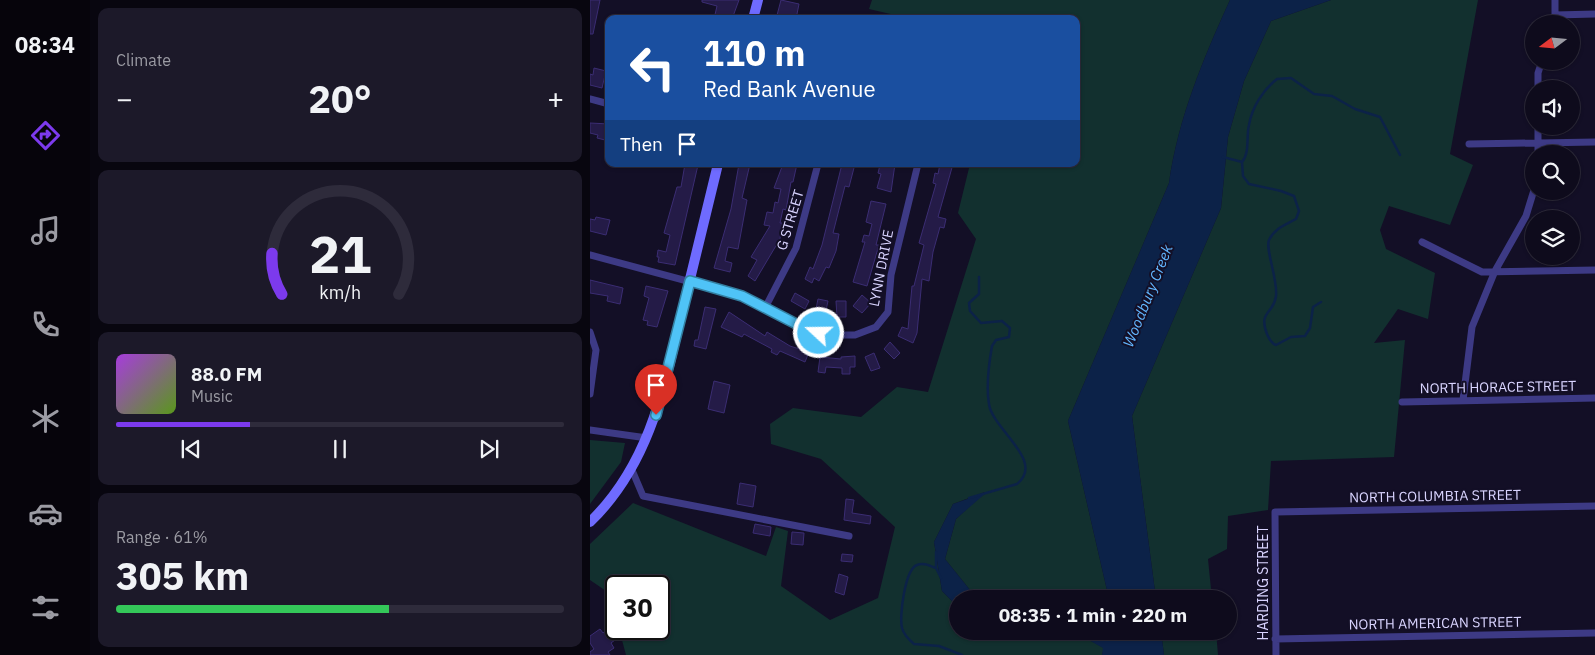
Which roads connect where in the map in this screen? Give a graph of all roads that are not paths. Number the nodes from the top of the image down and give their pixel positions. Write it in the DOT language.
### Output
graph roads {
  1 [pos="758,0"];
  2 [pos="1555,0"];
  3 [pos="1595,14"];
  4 [pos="754,15"];
  5 [pos="1555,15"];
  6 [pos="590,99"];
  7 [pos="605,103"];
  8 [pos="1538,135"];
  9 [pos="1595,142"];
  10 [pos="1538,143"];
  11 [pos="1469,144"];
  12 [pos="717,167"];
  13 [pos="817,167"];
  14 [pos="917,167"];
  15 [pos="1531,200"];
  16 [pos="1422,242"];
  17 [pos="590,255"];
  18 [pos="1595,270"];
  19 [pos="1495,271"];
  20 [pos="690,281"];
  21 [pos="765,308"];
  22 [pos="590,332"];
  23 [pos="590,394"];
  24 [pos="1595,398"];
  25 [pos="1463,400"];
  26 [pos="1402,402"];
  27 [pos="590,430"];
  28 [pos="647,438"];
  29 [pos="632,470"];
  30 [pos="1595,506"];
  31 [pos="1275,512"];
  32 [pos="590,522"];
  33 [pos="849,536"];
  34 [pos="1595,633"];
  35 [pos="1275,639"];
  36 [pos="1276,655"];
  1 -- 4 [label="street"];
  2 -- 5 [label="street"];
  3 -- 5 [label="street"];
  6 -- 7 [label="street"];
  8 -- 10 [label="street"];
  9 -- 10 [label="street"];
  10 -- 11 [label="street"];
  12 -- 20 [label="street"];
  13 -- 21 [label="street, G STREET"];
  14 -- 21 [label="street, LYNN DRIVE"];
  15 -- 19 [label="street"];
  16 -- 19 [label="street"];
  17 -- 20 [label="street, LYNN DRIVE"];
  18 -- 19 [label="street"];
  19 -- 25 [label="street"];
  20 -- 21 [label="street, LYNN DRIVE"];
  20 -- 28 [label="street"];
  22 -- 23 [label="street"];
  24 -- 25 [label="street, NORTH HORACE STREET"];
  25 -- 26 [label="street, NORTH HORACE STREET"];
  27 -- 28 [label="street"];
  28 -- 29 [label="street"];
  29 -- 32 [label="street"];
  29 -- 33 [label="street"];
  30 -- 31 [label="street, NORTH COLUMBIA STREET"];
  31 -- 35 [label="street, HARDING STREET"];
  34 -- 35 [label="street, NORTH AMERICAN STREET"];
  35 -- 36 [label="street, HARDING STREET"];
}
